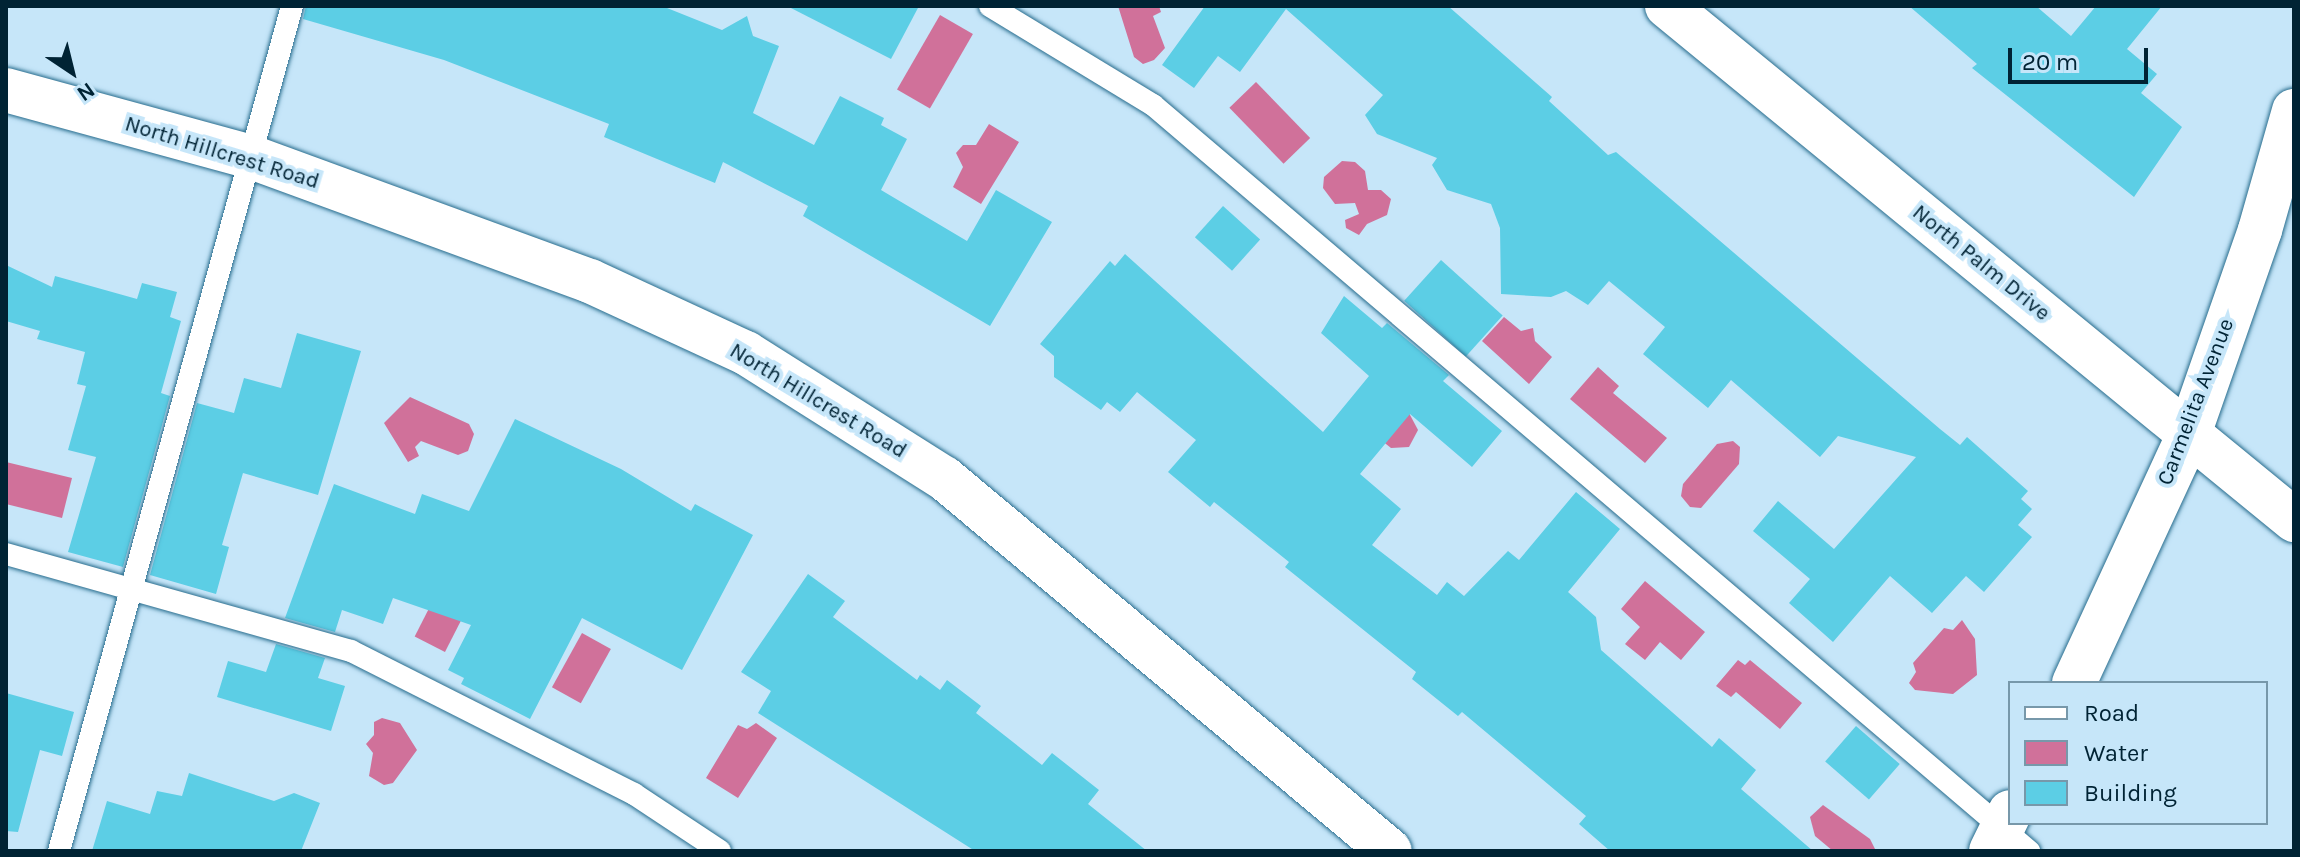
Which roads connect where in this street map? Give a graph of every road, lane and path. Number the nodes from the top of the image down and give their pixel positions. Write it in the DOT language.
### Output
graph roads {
  1 [pos="292,6"];
  2 [pos="990,6"];
  3 [pos="1667,6"];
  4 [pos="6,90"];
  5 [pos="2294,111"];
  6 [pos="251,157"];
  7 [pos="2189,434"];
  8 [pos="2294,520"];
  9 [pos="6,554"];
  10 [pos="131,588"];
  11 [pos="2075,681"];
  12 [pos="2008,836"];
  13 [pos="59,851"];
  14 [pos="720,851"];
  15 [pos="1390,851"];
  1 -- 6 [label="lane"];
  2 -- 12 [label="lane"];
  3 -- 7 [label="street, North Palm Drive"];
  4 -- 6 [label="street, North Hillcrest Road"];
  5 -- 7 [label="street, Carmelita Avenue"];
  6 -- 10 [label="lane"];
  6 -- 15 [label="street, North Hillcrest Road"];
  7 -- 8 [label="street, North Palm Drive"];
  7 -- 11 [label="street, Carmelita Avenue"];
  9 -- 10 [label="lane"];
  10 -- 13 [label="lane"];
  10 -- 14 [label="lane"];
}
